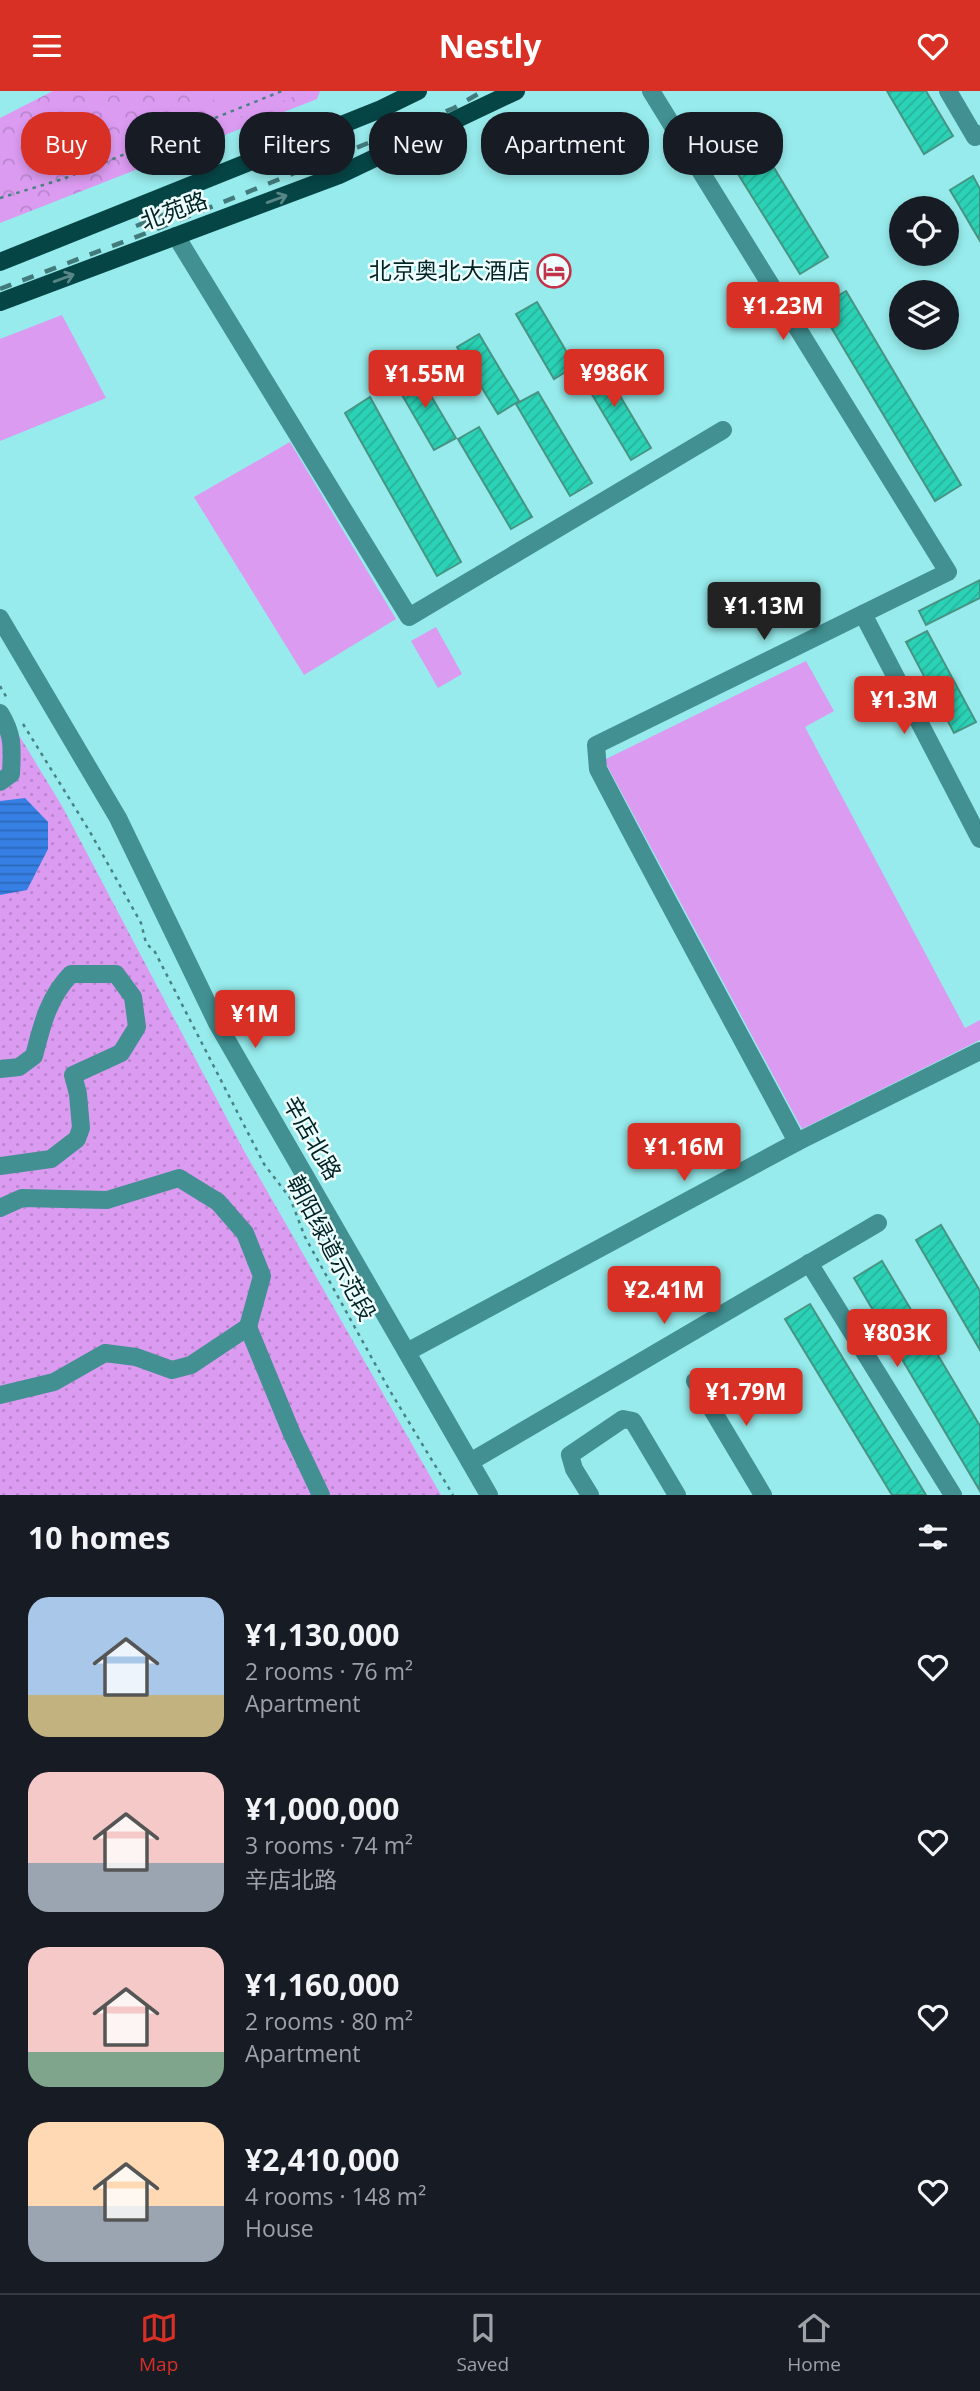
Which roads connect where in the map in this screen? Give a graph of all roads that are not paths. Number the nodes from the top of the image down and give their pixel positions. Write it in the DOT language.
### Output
graph roads {
  1 [pos="418,91"];
  2 [pos="651,91"];
  3 [pos="948,91"];
  4 [pos="516,92"];
  5 [pos="980,134"];
  6 [pos="176,236"];
  7 [pos="0,262"];
  8 [pos="0,302"];
  9 [pos="723,431"];
  10 [pos="863,614"];
  11 [pos="0,618"];
  12 [pos="7,711"];
  13 [pos="0,782"];
  14 [pos="980,839"];
  15 [pos="980,1051"];
  16 [pos="0,1069"];
  17 [pos="797,1142"];
  18 [pos="0,1166"];
  19 [pos="0,1207"];
  20 [pos="878,1223"];
  21 [pos="809,1263"];
  22 [pos="248,1327"];
  23 [pos="407,1352"];
  24 [pos="695,1381"];
  25 [pos="0,1395"];
  26 [pos="470,1462"];
  27 [pos="321,1495"];
  28 [pos="489,1495"];
  29 [pos="590,1495"];
  30 [pos="677,1495"];
  31 [pos="763,1495"];
  32 [pos="953,1495"];
  1 -- 7 [label="main road, 北苑路"];
  2 -- 10 [label="street"];
  3 -- 5 [label="street"];
  6 -- 4 [label="main road, 北苑路, one-way"];
  8 -- 6 [label="main road, 北苑路, one-way"];
  6 -- 9 [label="street"];
  10 -- 14 [label="street"];
  10 -- 17 [label="street"];
  11 -- 23 [label="street, 辛店北路"];
  12 -- 13 [label="street"];
  15 -- 17 [label="street"];
  16 -- 18 [label="street"];
  17 -- 23 [label="street"];
  19 -- 22 [label="street"];
  20 -- 21 [label="street"];
  21 -- 26 [label="street"];
  21 -- 32 [label="street"];
  22 -- 25 [label="street"];
  22 -- 27 [label="street"];
  23 -- 26 [label="street, 辛店北路"];
  24 -- 31 [label="street"];
  26 -- 28 [label="street, 辛店北路"];
  29 -- 30 [label="street"];
}
